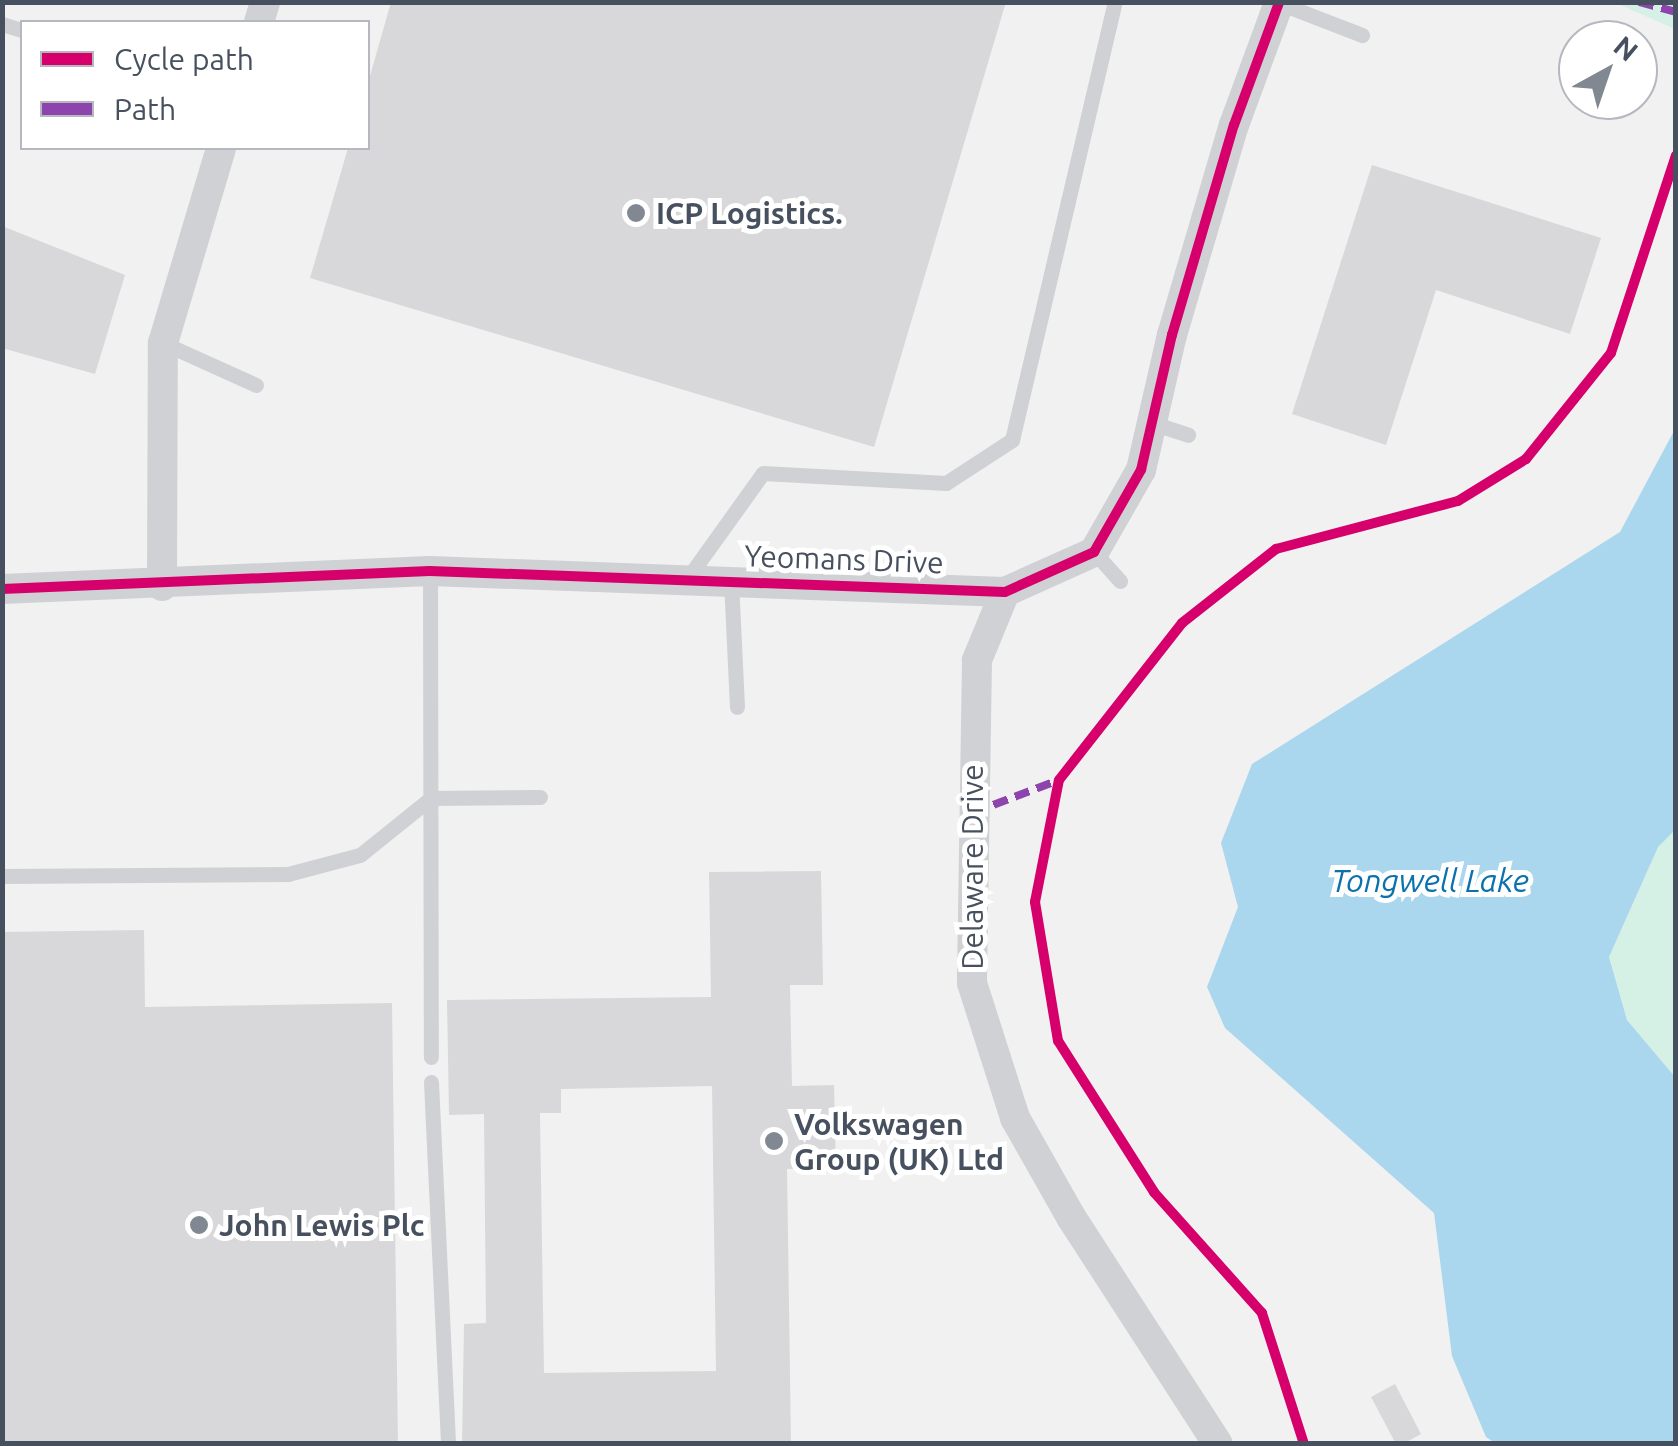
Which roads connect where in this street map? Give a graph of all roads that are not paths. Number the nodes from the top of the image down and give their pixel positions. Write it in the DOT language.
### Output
graph roads {
  1 [pos="1114,2"];
  2 [pos="1279,3"];
  3 [pos="1362,34"];
  4 [pos="220,150"];
  5 [pos="162,343"];
  6 [pos="256,385"];
  7 [pos="1152,423"];
  8 [pos="1188,435"];
  9 [pos="1094,552"];
  10 [pos="430,570"];
  11 [pos="687,579"];
  12 [pos="731,580"];
  13 [pos="1120,582"];
  14 [pos="162,586"];
  15 [pos="2,588"];
  16 [pos="1005,592"];
  17 [pos="737,707"];
  18 [pos="540,797"];
  19 [pos="431,798"];
  20 [pos="2,876"];
  21 [pos="431,1056"];
  22 [pos="431,1082"];
  23 [pos="448,1444"];
  24 [pos="1218,1444"];
  1 -- 11 [label="lane"];
  2 -- 3 [label="lane"];
  2 -- 7 [label="street"];
  4 -- 5 [label="street"];
  5 -- 6 [label="lane"];
  5 -- 14 [label="street"];
  7 -- 8 [label="lane"];
  7 -- 9 [label="street"];
  9 -- 13 [label="lane"];
  9 -- 16 [label="street, Yeomans Drive"];
  10 -- 11 [label="street, Yeomans Drive"];
  10 -- 14 [label="street, Yeomans Drive"];
  10 -- 19 [label="lane"];
  11 -- 12 [label="street, Yeomans Drive"];
  12 -- 16 [label="street, Yeomans Drive"];
  12 -- 17 [label="lane"];
  14 -- 15 [label="street, Yeomans Drive"];
  16 -- 24 [label="street, Delaware Drive"];
  18 -- 19 [label="lane"];
  19 -- 20 [label="lane"];
  19 -- 21 [label="lane"];
  22 -- 23 [label="lane"];
}
